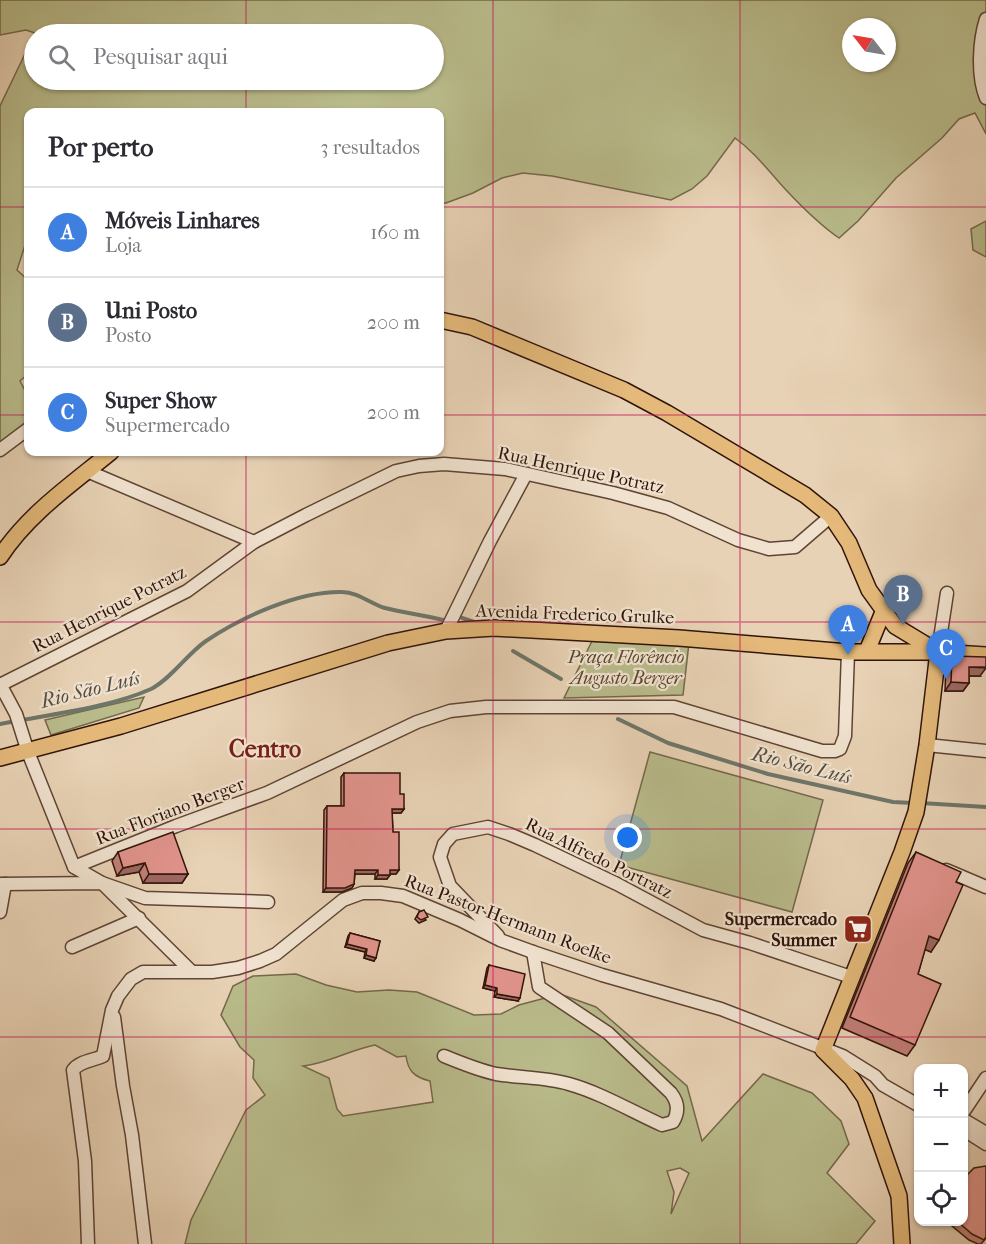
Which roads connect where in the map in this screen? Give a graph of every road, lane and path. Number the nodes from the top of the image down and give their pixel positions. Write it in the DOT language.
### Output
graph roads {
  1 [pos="986,19"];
  2 [pos="986,99"];
  3 [pos="444,321"];
  4 [pos="24,432"];
  5 [pos="0,450"];
  6 [pos="106,456"];
  7 [pos="87,471"];
  8 [pos="526,474"];
  9 [pos="831,516"];
  10 [pos="254,542"];
  11 [pos="0,557"];
  12 [pos="948,593"];
  13 [pos="883,612"];
  14 [pos="446,631"];
  15 [pos="867,651"];
  16 [pos="848,652"];
  17 [pos="938,652"];
  18 [pos="986,655"];
  19 [pos="0,687"];
  20 [pos="927,745"];
  21 [pos="986,751"];
  22 [pos="28,752"];
  23 [pos="0,758"];
  24 [pos="934,865"];
  25 [pos="74,867"];
  26 [pos="102,883"];
  27 [pos="2,884"];
  28 [pos="986,887"];
  29 [pos="268,902"];
  30 [pos="0,912"];
  31 [pos="139,918"];
  32 [pos="500,940"];
  33 [pos="72,947"];
  34 [pos="533,952"];
  35 [pos="191,971"];
  36 [pos="851,977"];
  37 [pos="112,1010"];
  38 [pos="822,1050"];
  39 [pos="444,1056"];
  40 [pos="875,1076"];
  41 [pos="986,1078"];
  42 [pos="914,1093"];
  43 [pos="914,1103"];
  44 [pos="968,1104"];
  45 [pos="968,1123"];
  46 [pos="968,1133"];
  47 [pos="986,1133"];
  48 [pos="986,1144"];
  49 [pos="88,1244"];
  50 [pos="145,1244"];
  51 [pos="902,1244"];
  1 -- 2 [label="street"];
  3 -- 9 [label="main road"];
  4 -- 5 [label="street"];
  6 -- 7 [label="main road"];
  7 -- 10 [label="street"];
  7 -- 11 [label="main road"];
  8 -- 9 [label="street, Rua Henrique Potratz"];
  8 -- 10 [label="street, Rua Henrique Potratz"];
  8 -- 14 [label="street"];
  9 -- 13 [label="main road"];
  10 -- 19 [label="street, Rua Henrique Potratz"];
  12 -- 17 [label="street"];
  13 -- 15 [label="main road"];
  13 -- 17 [label="main road"];
  14 -- 16 [label="main road, Avenida Frederico Grulke"];
  14 -- 22 [label="main road, Avenida Frederico Grulke"];
  15 -- 16 [label="main road, Avenida Frederico Grulke"];
  15 -- 17 [label="main road, Avenida Frederico Grulke"];
  16 -- 25 [label="street, Rua Floriano Berger"];
  17 -- 18 [label="main road, Avenida Frederico Grulke"];
  17 -- 20 [label="main road"];
  19 -- 22 [label="street"];
  20 -- 21 [label="street"];
  20 -- 36 [label="main road"];
  22 -- 23 [label="main road, Avenida Frederico Grulke"];
  22 -- 25 [label="street"];
  24 -- 28 [label="street"];
  25 -- 26 [label="street"];
  26 -- 27 [label="street"];
  26 -- 29 [label="street"];
  26 -- 31 [label="street"];
  27 -- 30 [label="street"];
  31 -- 33 [label="street"];
  31 -- 35 [label="street"];
  32 -- 34 [label="street, Rua Pastor Hermann Roelke"];
  32 -- 35 [label="street, Rua Pastor Hermann Roelke"];
  32 -- 36 [label="street, Rua Alfredo Portratz"];
  34 -- 38 [label="street, Rua Pastor Hermann Roelke"];
  34 -- 39 [label="street"];
  35 -- 37 [label="street, Rua Pastor Hermann Roelke"];
  36 -- 38 [label="main road"];
  37 -- 49 [label="street, Rua Pastor Hermann Roelke"];
  37 -- 50 [label="street"];
  38 -- 40 [label="street, Rua Pastor Hermann Roelke"];
  38 -- 51 [label="main road"];
  40 -- 42 [label="street"];
  40 -- 43 [label="street"];
  41 -- 44 [label="street"];
  45 -- 47 [label="street"];
  46 -- 48 [label="street"];
}
